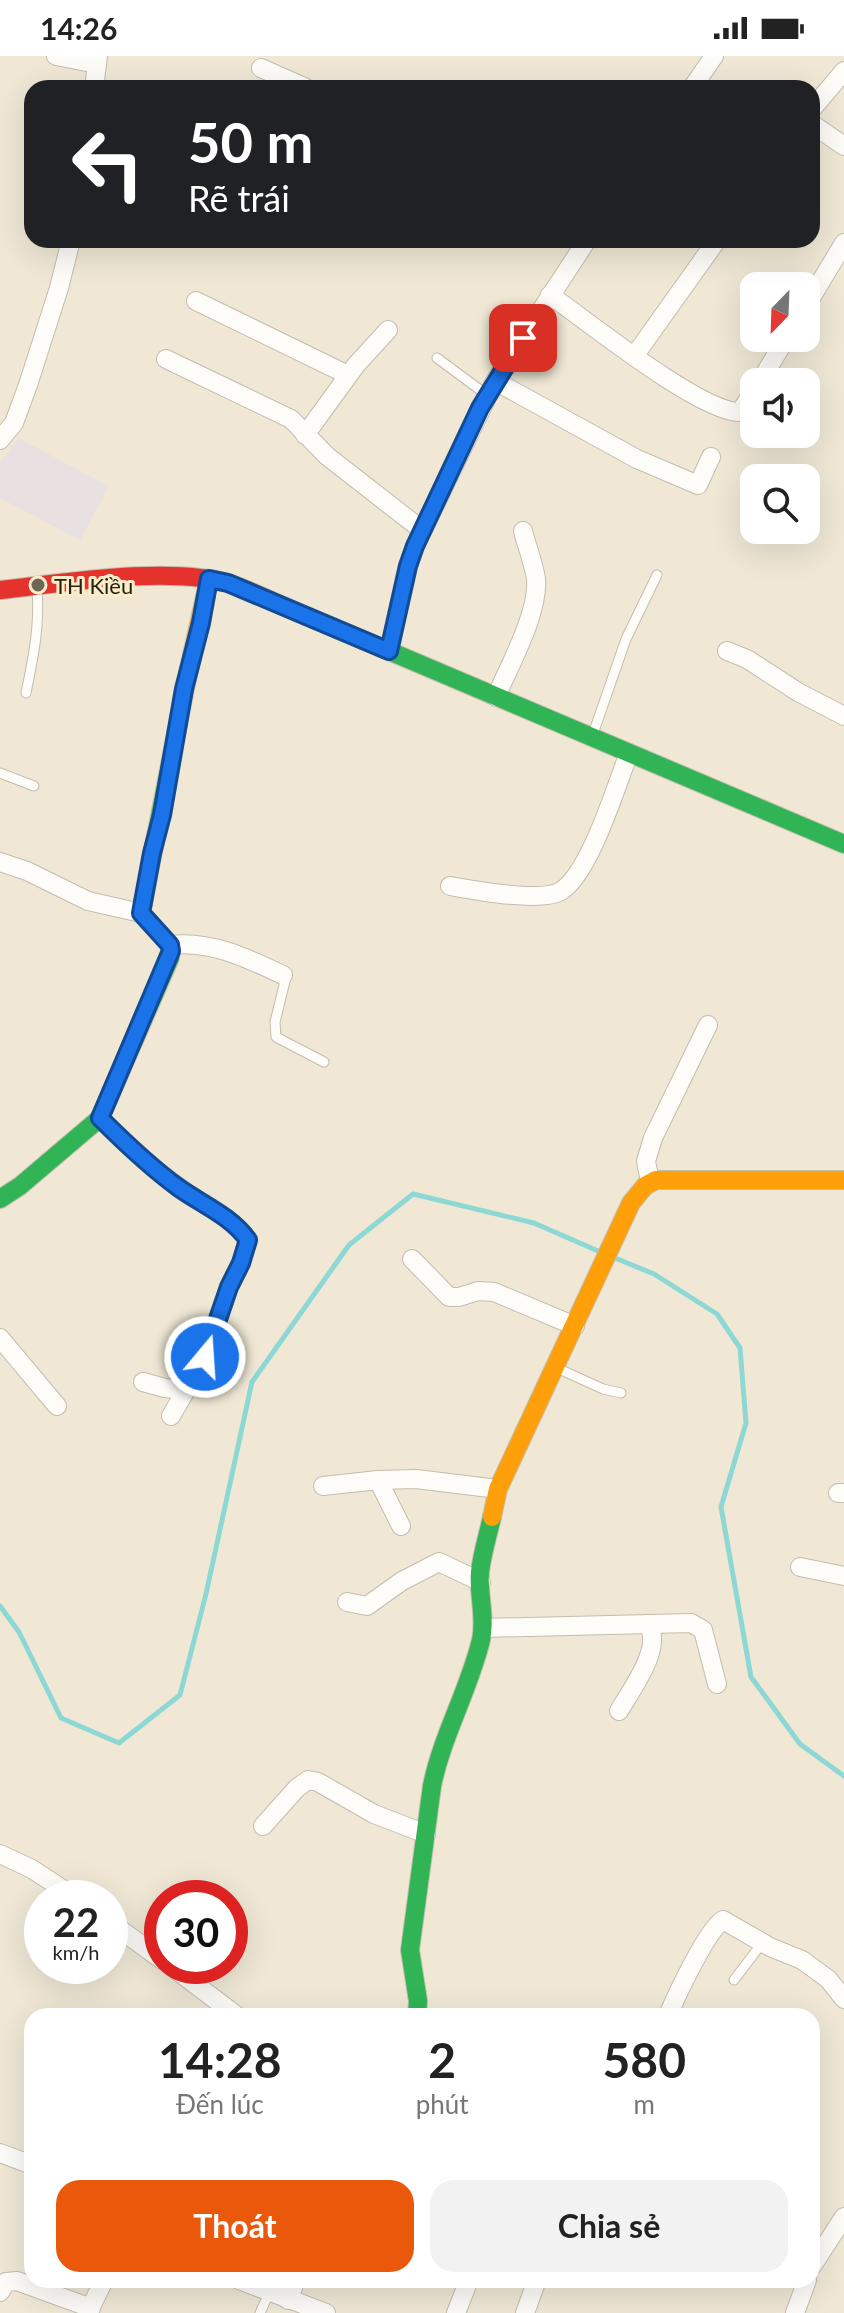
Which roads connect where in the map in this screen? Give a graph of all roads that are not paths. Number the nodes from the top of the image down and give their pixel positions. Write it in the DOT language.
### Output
graph roads {
  1 [pos="56,56"];
  2 [pos="714,56"];
  3 [pos="98,60"];
  4 [pos="261,68"];
  5 [pos="844,71"];
  6 [pos="95,80"];
  7 [pos="288,80"];
  8 [pos="698,80"];
  9 [pos="820,100"];
  10 [pos="820,130"];
  11 [pos="844,146"];
  12 [pos="844,243"];
  13 [pos="69,248"];
  14 [pos="582,248"];
  15 [pos="711,248"];
  16 [pos="820,283"];
  17 [pos="550,295"];
  18 [pos="196,301"];
  19 [pos="388,330"];
  20 [pos="635,355"];
  21 [pos="437,358"];
  22 [pos="166,359"];
  23 [pos="348,375"];
  24 [pos="491,388"];
  25 [pos="740,412"];
  26 [pos="305,435"];
  27 [pos="0,440"];
  28 [pos="711,457"];
  29 [pos="422,530"];
  30 [pos="523,531"];
  31 [pos="657,575"];
  32 [pos="209,579"];
  33 [pos="36,587"];
  34 [pos="0,590"];
  35 [pos="389,651"];
  36 [pos="727,651"];
  37 [pos="26,693"];
  38 [pos="496,697"];
  39 [pos="844,716"];
  40 [pos="591,737"];
  41 [pos="629,753"];
  42 [pos="0,773"];
  43 [pos="34,786"];
  44 [pos="844,844"];
  45 [pos="0,862"];
  46 [pos="450,886"];
  47 [pos="141,913"];
  48 [pos="170,945"];
  49 [pos="283,975"];
  50 [pos="708,1025"];
  51 [pos="324,1062"];
  52 [pos="100,1118"];
  53 [pos="844,1180"];
  54 [pos="650,1182"];
  55 [pos="0,1199"];
  56 [pos="412,1259"];
  57 [pos="575,1326"];
  58 [pos="2,1345"];
  59 [pos="555,1367"];
  60 [pos="143,1382"];
  61 [pos="186,1390"];
  62 [pos="621,1393"];
  63 [pos="57,1406"];
  64 [pos="171,1416"];
  65 [pos="378,1480"];
  66 [pos="323,1486"];
  67 [pos="498,1489"];
  68 [pos="401,1526"];
  69 [pos="800,1567"];
  70 [pos="844,1576"];
  71 [pos="481,1582"];
  72 [pos="347,1602"];
  73 [pos="647,1624"];
  74 [pos="483,1628"];
  75 [pos="717,1684"];
  76 [pos="619,1711"];
  77 [pos="263,1826"];
  78 [pos="426,1834"];
  79 [pos="0,1854"];
  80 [pos="49,1880"];
  81 [pos="763,1942"];
  82 [pos="734,1980"];
  83 [pos="194,1984"];
  84 [pos="844,1999"];
  85 [pos="226,2008"];
  86 [pos="418,2008"];
  87 [pos="671,2008"];
  88 [pos="0,2153"];
  89 [pos="24,2162"];
  90 [pos="844,2217"];
  91 [pos="820,2254"];
  92 [pos="24,2284"];
  93 [pos="34,2288"];
  94 [pos="100,2288"];
  95 [pos="257,2288"];
  96 [pos="293,2288"];
  97 [pos="466,2288"];
  98 [pos="534,2288"];
  99 [pos="804,2288"];
  100 [pos="0,2292"];
  101 [pos="269,2293"];
  102 [pos="288,2300"];
  103 [pos="89,2310"];
  104 [pos="260,2313"];
  105 [pos="326,2313"];
  106 [pos="456,2313"];
  107 [pos="525,2313"];
  108 [pos="795,2313"];
  1 -- 3 [label="street"];
  2 -- 8 [label="street"];
  3 -- 6 [label="street"];
  4 -- 7 [label="street"];
  5 -- 9 [label="street"];
  10 -- 11 [label="street"];
  12 -- 16 [label="street"];
  13 -- 27 [label="street"];
  14 -- 17 [label="street"];
  15 -- 20 [label="street"];
  17 -- 20 [label="street"];
  17 -- 24 [label="street"];
  18 -- 23 [label="street"];
  19 -- 23 [label="street"];
  20 -- 25 [label="street"];
  21 -- 24 [label="lane"];
  22 -- 26 [label="street"];
  23 -- 26 [label="street"];
  24 -- 28 [label="street"];
  24 -- 29 [label="street"];
  26 -- 29 [label="street"];
  29 -- 35 [label="street"];
  30 -- 38 [label="street"];
  31 -- 40 [label="lane"];
  32 -- 33 [label="street"];
  32 -- 35 [label="street"];
  32 -- 47 [label="street"];
  33 -- 34 [label="street"];
  33 -- 37 [label="lane"];
  35 -- 38 [label="street"];
  36 -- 39 [label="street"];
  38 -- 40 [label="street"];
  40 -- 41 [label="street"];
  41 -- 44 [label="street"];
  41 -- 46 [label="street"];
  42 -- 43 [label="lane"];
  45 -- 47 [label="street"];
  47 -- 48 [label="street"];
  48 -- 49 [label="street"];
  48 -- 52 [label="street"];
  49 -- 51 [label="lane"];
  50 -- 54 [label="street"];
  52 -- 55 [label="street"];
  52 -- 61 [label="street"];
  53 -- 54 [label="street"];
  54 -- 57 [label="street"];
  56 -- 57 [label="street"];
  57 -- 59 [label="street"];
  58 -- 63 [label="street"];
  59 -- 62 [label="lane"];
  59 -- 67 [label="street"];
  60 -- 61 [label="street"];
  61 -- 64 [label="street"];
  65 -- 66 [label="street"];
  65 -- 67 [label="street"];
  65 -- 68 [label="street"];
  67 -- 71 [label="street"];
  69 -- 70 [label="street"];
  71 -- 72 [label="street"];
  71 -- 74 [label="street"];
  73 -- 74 [label="street"];
  73 -- 75 [label="street"];
  73 -- 76 [label="street"];
  74 -- 78 [label="street"];
  77 -- 78 [label="street"];
  78 -- 86 [label="street"];
  79 -- 80 [label="street"];
  81 -- 82 [label="lane"];
  81 -- 84 [label="street"];
  81 -- 87 [label="street"];
  83 -- 85 [label="street"];
  88 -- 89 [label="street"];
  90 -- 91 [label="street"];
  92 -- 100 [label="street"];
  93 -- 103 [label="street"];
  94 -- 103 [label="street"];
  95 -- 101 [label="street"];
  96 -- 102 [label="street"];
  97 -- 106 [label="street"];
  98 -- 107 [label="street"];
  99 -- 108 [label="street"];
  101 -- 102 [label="street"];
  101 -- 104 [label="lane"];
  102 -- 105 [label="street"];
}
